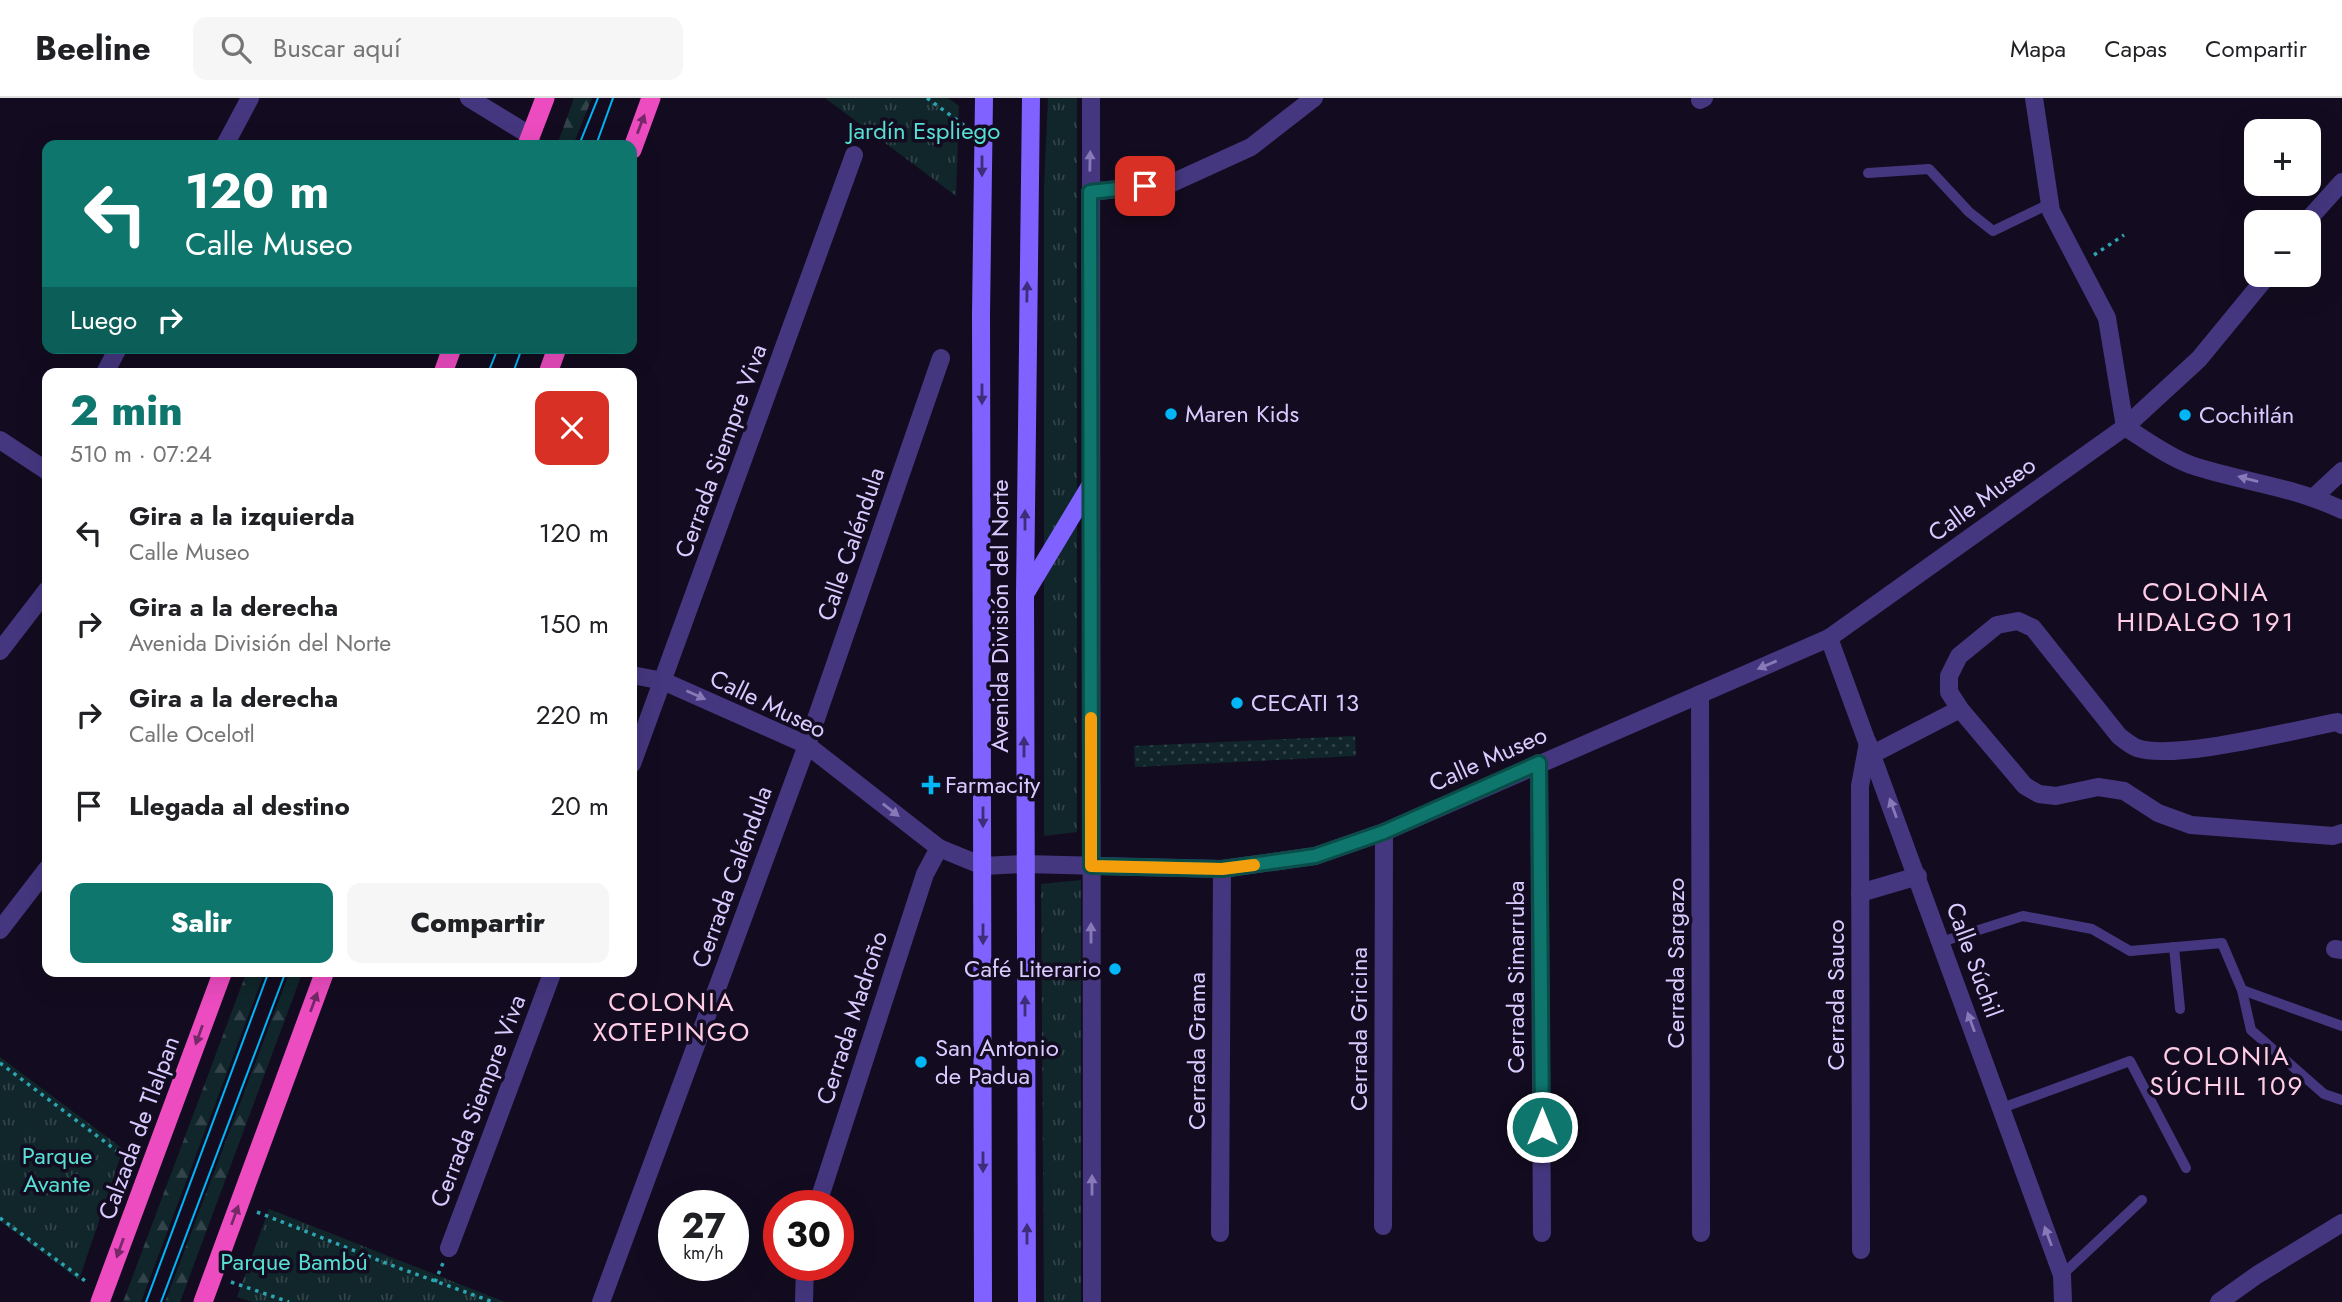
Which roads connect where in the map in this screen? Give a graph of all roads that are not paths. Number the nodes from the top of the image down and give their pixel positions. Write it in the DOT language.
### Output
graph roads {
  1 [pos="250,98"];
  2 [pos="469,98"];
  3 [pos="545,98"];
  4 [pos="651,98"];
  5 [pos="984,98"];
  6 [pos="1031,98"];
  7 [pos="1091,98"];
  8 [pos="1314,98"];
  9 [pos="2034,98"];
  10 [pos="228,140"];
  11 [pos="529,140"];
  12 [pos="636,140"];
  13 [pos="854,155"];
  14 [pos="1868,173"];
  15 [pos="2342,182"];
  16 [pos="1090,192"];
  17 [pos="2049,204"];
  18 [pos="2317,210"];
  19 [pos="2258,287"];
  20 [pos="940,358"];
  21 [pos="2125,427"];
  22 [pos="0,440"];
  23 [pos="42,468"];
  24 [pos="2342,471"];
  25 [pos="1090,486"];
  26 [pos="2314,497"];
  27 [pos="2342,510"];
  28 [pos="1025,594"];
  29 [pos="42,596"];
  30 [pos="1829,638"];
  31 [pos="0,651"];
  32 [pos="637,676"];
  33 [pos="663,681"];
  34 [pos="1700,694"];
  35 [pos="1960,709"];
  36 [pos="2342,725"];
  37 [pos="807,745"];
  38 [pos="1871,748"];
  39 [pos="637,751"];
  40 [pos="1539,763"];
  41 [pos="1384,832"];
  42 [pos="2342,833"];
  43 [pos="939,848"];
  44 [pos="1024,864"];
  45 [pos="983,866"];
  46 [pos="1091,866"];
  47 [pos="1222,869"];
  48 [pos="42,875"];
  49 [pos="1918,876"];
  50 [pos="1860,893"];
  51 [pos="0,930"];
  52 [pos="1941,942"];
  53 [pos="2174,947"];
  54 [pos="221,977"];
  55 [pos="323,977"];
  56 [pos="551,977"];
  57 [pos="2242,990"];
  58 [pos="2179,1009"];
  59 [pos="2342,1026"];
  60 [pos="2342,1100"];
  61 [pos="2002,1108"];
  62 [pos="2186,1168"];
  63 [pos="822,1190"];
  64 [pos="2142,1200"];
  65 [pos="2342,1223"];
  66 [pos="1383,1226"];
  67 [pos="1220,1233"];
  68 [pos="1542,1233"];
  69 [pos="1701,1233"];
  70 [pos="449,1248"];
  71 [pos="1861,1250"];
  72 [pos="2062,1275"];
  73 [pos="805,1281"];
  74 [pos="102,1298"];
  75 [pos="601,1301"];
  76 [pos="202,1302"];
  77 [pos="804,1302"];
  78 [pos="983,1302"];
  79 [pos="1027,1302"];
  80 [pos="1092,1302"];
  81 [pos="2063,1302"];
  82 [pos="2219,1302"];
  1 -- 10 [label="street"];
  2 -- 11 [label="street"];
  3 -- 11 [label="highway"];
  12 -- 4 [label="highway, one-way"];
  5 -- 45 [label="main road, Avenida División del Norte, one-way"];
  28 -- 6 [label="main road, Avenida División del Norte, one-way"];
  16 -- 7 [label="street, one-way"];
  8 -- 16 [label="street"];
  9 -- 17 [label="street"];
  13 -- 33 [label="street, Cerrada Siempre Viva"];
  14 -- 17 [label="lane"];
  15 -- 18 [label="street"];
  16 -- 25 [label="street"];
  17 -- 21 [label="street"];
  19 -- 21 [label="street, Calle Museo"];
  20 -- 37 [label="street, Calle Caléndula"];
  26 -- 21 [label="street, one-way"];
  21 -- 30 [label="street, Calle Museo"];
  22 -- 23 [label="street"];
  24 -- 26 [label="street"];
  25 -- 28 [label="main road"];
  25 -- 46 [label="street"];
  26 -- 27 [label="street"];
  44 -- 28 [label="main road, Avenida División del Norte, one-way"];
  29 -- 31 [label="street"];
  30 -- 34 [label="street, Calle Museo, one-way"];
  30 -- 38 [label="street, Calle Súchil"];
  32 -- 33 [label="street, Calle Museo"];
  33 -- 37 [label="street, Calle Museo, one-way"];
  33 -- 39 [label="street, Cerrada Siempre Viva"];
  34 -- 40 [label="street, Calle Museo"];
  34 -- 69 [label="street, Cerrada Sargazo"];
  35 -- 36 [label="street"];
  35 -- 38 [label="street"];
  35 -- 42 [label="street"];
  37 -- 43 [label="street, Calle Museo, one-way"];
  37 -- 75 [label="street, Cerrada Caléndula"];
  49 -- 38 [label="street, Calle Súchil, one-way"];
  38 -- 50 [label="street, Cerrada Sauco"];
  40 -- 41 [label="street, Calle Museo"];
  40 -- 68 [label="street, Cerrada Simarruba"];
  41 -- 47 [label="street, Calle Museo"];
  41 -- 66 [label="street, Cerrada Gricina"];
  43 -- 45 [label="street, Calle Museo"];
  43 -- 63 [label="street, Cerrada Madroño"];
  44 -- 45 [label="street, Calle Museo"];
  44 -- 46 [label="street, Calle Museo"];
  79 -- 44 [label="main road, Avenida División del Norte, one-way"];
  45 -- 78 [label="main road, Avenida División del Norte, one-way"];
  46 -- 47 [label="street, Calle Museo"];
  80 -- 46 [label="street, one-way"];
  47 -- 67 [label="street, Cerrada Grama"];
  48 -- 51 [label="street"];
  49 -- 50 [label="street"];
  49 -- 52 [label="street, Calle Súchil"];
  50 -- 71 [label="street, Cerrada Sauco"];
  52 -- 53 [label="lane"];
  61 -- 52 [label="street, Calle Súchil, one-way"];
  53 -- 57 [label="lane"];
  53 -- 58 [label="lane"];
  54 -- 74 [label="highway, Calzada de Tlalpan, one-way"];
  76 -- 55 [label="highway, one-way"];
  56 -- 70 [label="street, Cerrada Siempre Viva"];
  57 -- 59 [label="lane"];
  57 -- 60 [label="lane"];
  61 -- 62 [label="lane"];
  72 -- 61 [label="street, Calle Súchil, one-way"];
  64 -- 72 [label="lane"];
  65 -- 82 [label="street"];
  72 -- 81 [label="street, Calle Súchil"];
  73 -- 77 [label="street"];
}
